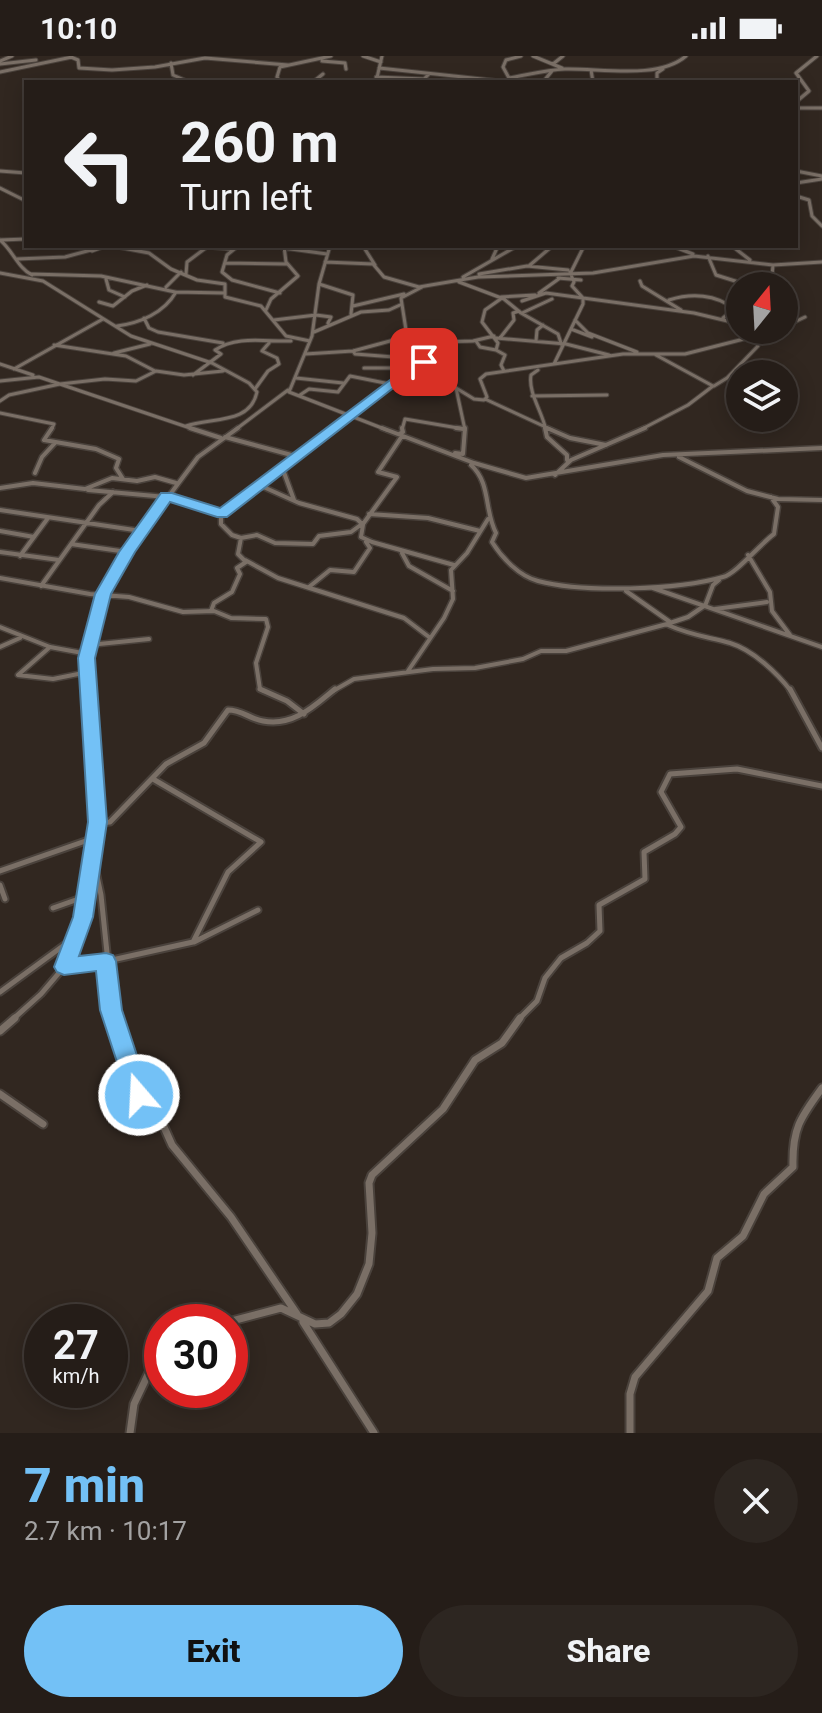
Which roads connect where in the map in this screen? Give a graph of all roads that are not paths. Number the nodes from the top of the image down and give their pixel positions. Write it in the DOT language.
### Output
graph roads {
  1 [pos="10,56"];
  2 [pos="36,56"];
  3 [pos="77,56"];
  4 [pos="297,56"];
  5 [pos="331,56"];
  6 [pos="363,56"];
  7 [pos="382,56"];
  8 [pos="521,56"];
  9 [pos="533,56"];
  10 [pos="563,56"];
  11 [pos="686,56"];
  12 [pos="817,56"];
  13 [pos="71,57"];
  14 [pos="41,59"];
  15 [pos="50,60"];
  16 [pos="317,60"];
  17 [pos="0,61"];
  18 [pos="171,63"];
  19 [pos="381,63"];
  20 [pos="552,64"];
  21 [pos="288,65"];
  22 [pos="667,67"];
  23 [pos="379,68"];
  24 [pos="346,69"];
  25 [pos="566,69"];
  26 [pos="552,71"];
  27 [pos="590,71"];
  28 [pos="0,72"];
  29 [pos="323,74"];
  30 [pos="429,74"];
  31 [pos="184,80"];
  32 [pos="280,80"];
  33 [pos="316,80"];
  34 [pos="376,80"];
  35 [pos="468,80"];
  36 [pos="510,80"];
  37 [pos="545,80"];
  38 [pos="592,80"];
  39 [pos="657,80"];
  40 [pos="798,86"];
  41 [pos="808,88"];
  42 [pos="798,100"];
  43 [pos="798,108"];
  44 [pos="822,108"];
  45 [pos="0,171"];
  46 [pos="798,172"];
  47 [pos="24,173"];
  48 [pos="822,178"];
  49 [pos="798,183"];
  50 [pos="0,188"];
  51 [pos="798,197"];
  52 [pos="24,200"];
  53 [pos="822,226"];
  54 [pos="24,239"];
  55 [pos="0,240"];
  56 [pos="88,248"];
  57 [pos="98,248"];
  58 [pos="139,248"];
  59 [pos="206,248"];
  60 [pos="219,248"];
  61 [pos="284,248"];
  62 [pos="290,248"];
  63 [pos="330,248"];
  64 [pos="364,248"];
  65 [pos="497,248"];
  66 [pos="514,248"];
  67 [pos="550,248"];
  68 [pos="583,248"];
  69 [pos="677,248"];
  70 [pos="735,248"];
  71 [pos="231,249"];
  72 [pos="91,250"];
  73 [pos="328,254"];
  74 [pos="698,256"];
  75 [pos="708,256"];
  76 [pos="17,259"];
  77 [pos="750,260"];
  78 [pos="325,262"];
  79 [pos="489,262"];
  80 [pos="822,262"];
  81 [pos="225,263"];
  82 [pos="287,264"];
  83 [pos="375,265"];
  84 [pos="773,265"];
  85 [pos="530,266"];
  86 [pos="186,272"];
  87 [pos="571,272"];
  88 [pos="597,272"];
  89 [pos="772,272"];
  90 [pos="0,273"];
  91 [pos="179,273"];
  92 [pos="31,274"];
  93 [pos="466,276"];
  94 [pos="543,276"];
  95 [pos="106,278"];
  96 [pos="560,278"];
  97 [pos="726,278"];
  98 [pos="40,280"];
  99 [pos="456,280"];
  100 [pos="573,281"];
  101 [pos="640,281"];
  102 [pos="148,284"];
  103 [pos="319,284"];
  104 [pos="422,287"];
  105 [pos="166,288"];
  106 [pos="176,292"];
  107 [pos="225,293"];
  108 [pos="280,293"];
  109 [pos="405,294"];
  110 [pos="537,294"];
  111 [pos="510,296"];
  112 [pos="126,297"];
  113 [pos="501,298"];
  114 [pos="583,298"];
  115 [pos="552,299"];
  116 [pos="669,300"];
  117 [pos="522,301"];
  118 [pos="99,302"];
  119 [pos="400,305"];
  120 [pos="353,306"];
  121 [pos="537,308"];
  122 [pos="266,310"];
  123 [pos="383,310"];
  124 [pos="402,311"];
  125 [pos="682,311"];
  126 [pos="520,312"];
  127 [pos="316,315"];
  128 [pos="351,315"];
  129 [pos="805,317"];
  130 [pos="144,318"];
  131 [pos="103,319"];
  132 [pos="722,319"];
  133 [pos="274,320"];
  134 [pos="575,320"];
  135 [pos="726,320"];
  136 [pos="798,320"];
  137 [pos="327,325"];
  138 [pos="544,325"];
  139 [pos="116,326"];
  140 [pos="571,329"];
  141 [pos="313,332"];
  142 [pos="405,337"];
  143 [pos="496,337"];
  144 [pos="606,339"];
  145 [pos="294,340"];
  146 [pos="310,341"];
  147 [pos="476,341"];
  148 [pos="536,341"];
  149 [pos="270,342"];
  150 [pos="224,343"];
  151 [pos="408,343"];
  152 [pos="727,344"];
  153 [pos="758,344"];
  154 [pos="54,345"];
  155 [pos="154,345"];
  156 [pos="562,345"];
  157 [pos="496,350"];
  158 [pos="437,352"];
  159 [pos="113,353"];
  160 [pos="354,353"];
  161 [pos="416,353"];
  162 [pos="642,353"];
  163 [pos="652,353"];
  164 [pos="305,354"];
  165 [pos="614,356"];
  166 [pos="422,359"];
  167 [pos="211,362"];
  168 [pos="0,364"];
  169 [pos="553,365"];
  170 [pos="364,368"];
  171 [pos="411,368"];
  172 [pos="542,368"];
  173 [pos="14,369"];
  174 [pos="156,371"];
  175 [pos="504,371"];
  176 [pos="231,373"];
  177 [pos="192,375"];
  178 [pos="265,375"];
  179 [pos="357,376"];
  180 [pos="39,377"];
  181 [pos="296,378"];
  182 [pos="245,380"];
  183 [pos="0,381"];
  184 [pos="343,383"];
  185 [pos="60,384"];
  186 [pos="391,384"];
  187 [pos="713,387"];
  188 [pos="456,388"];
  189 [pos="255,389"];
  190 [pos="288,390"];
  191 [pos="607,395"];
  192 [pos="299,396"];
  193 [pos="532,396"];
  194 [pos="485,399"];
  195 [pos="0,401"];
  196 [pos="0,413"];
  197 [pos="351,415"];
  198 [pos="186,426"];
  199 [pos="546,428"];
  200 [pos="465,429"];
  201 [pos="401,435"];
  202 [pos="223,437"];
  203 [pos="55,443"];
  204 [pos="424,444"];
  205 [pos="607,445"];
  206 [pos="434,448"];
  207 [pos="822,448"];
  208 [pos="295,456"];
  209 [pos="674,456"];
  210 [pos="567,460"];
  211 [pos="282,467"];
  212 [pos="35,473"];
  213 [pos="555,475"];
  214 [pos="124,479"];
  215 [pos="177,483"];
  216 [pos="258,485"];
  217 [pos="0,488"];
  218 [pos="87,489"];
  219 [pos="113,492"];
  220 [pos="166,496"];
  221 [pos="771,497"];
  222 [pos="822,500"];
  223 [pos="295,501"];
  224 [pos="0,510"];
  225 [pos="221,514"];
  226 [pos="369,514"];
  227 [pos="49,518"];
  228 [pos="488,519"];
  229 [pos="86,524"];
  230 [pos="362,524"];
  231 [pos="0,531"];
  232 [pos="142,531"];
  233 [pos="480,531"];
  234 [pos="34,537"];
  235 [pos="361,537"];
  236 [pos="241,538"];
  237 [pos="71,544"];
  238 [pos="0,552"];
  239 [pos="127,552"];
  240 [pos="402,553"];
  241 [pos="748,555"];
  242 [pos="20,556"];
  243 [pos="59,560"];
  244 [pos="245,560"];
  245 [pos="454,565"];
  246 [pos="0,578"];
  247 [pos="723,578"];
  248 [pos="41,586"];
  249 [pos="648,586"];
  250 [pos="308,588"];
  251 [pos="625,590"];
  252 [pos="454,592"];
  253 [pos="103,594"];
  254 [pos="767,602"];
  255 [pos="704,606"];
  256 [pos="714,609"];
  257 [pos="211,611"];
  258 [pos="669,623"];
  259 [pos="0,627"];
  260 [pos="790,636"];
  261 [pos="21,637"];
  262 [pos="429,637"];
  263 [pos="149,639"];
  264 [pos="89,645"];
  265 [pos="0,647"];
  266 [pos="50,647"];
  267 [pos="822,647"];
  268 [pos="88,654"];
  269 [pos="89,672"];
  270 [pos="408,672"];
  271 [pos="304,714"];
  272 [pos="822,748"];
  273 [pos="152,779"];
  274 [pos="822,786"];
  275 [pos="97,822"];
  276 [pos="108,823"];
  277 [pos="95,836"];
  278 [pos="94,862"];
  279 [pos="0,871"];
  280 [pos="0,885"];
  281 [pos="87,896"];
  282 [pos="5,899"];
  283 [pos="53,908"];
  284 [pos="258,910"];
  285 [pos="78,934"];
  286 [pos="193,942"];
  287 [pos="106,961"];
  288 [pos="64,967"];
  289 [pos="0,992"];
  290 [pos="0,1031"];
  291 [pos="822,1088"];
  292 [pos="0,1094"];
  293 [pos="43,1124"];
  294 [pos="248,1316"];
  295 [pos="301,1320"];
  296 [pos="144,1383"];
  297 [pos="130,1433"];
  298 [pos="374,1433"];
  299 [pos="630,1433"];
  1 -- 17 [label="street"];
  2 -- 14 [label="street"];
  3 -- 13 [label="street"];
  4 -- 21 [label="street"];
  5 -- 16 [label="street"];
  6 -- 19 [label="street"];
  7 -- 19 [label="street"];
  8 -- 36 [label="street"];
  9 -- 20 [label="street"];
  10 -- 20 [label="street"];
  11 -- 22 [label="street"];
  12 -- 41 [label="street"];
  13 -- 15 [label="street"];
  13 -- 18 [label="street"];
  14 -- 15 [label="street"];
  14 -- 17 [label="street"];
  15 -- 28 [label="street"];
  16 -- 21 [label="street"];
  16 -- 24 [label="street"];
  18 -- 21 [label="street"];
  18 -- 31 [label="street"];
  19 -- 23 [label="street"];
  20 -- 25 [label="street"];
  21 -- 32 [label="street"];
  22 -- 27 [label="street"];
  22 -- 39 [label="street"];
  23 -- 30 [label="street"];
  23 -- 34 [label="street"];
  25 -- 26 [label="street"];
  25 -- 27 [label="street"];
  26 -- 36 [label="street"];
  26 -- 37 [label="street"];
  27 -- 38 [label="street"];
  29 -- 33 [label="street"];
  30 -- 34 [label="street"];
  30 -- 35 [label="street"];
  40 -- 41 [label="street"];
  41 -- 42 [label="street"];
  43 -- 44 [label="street"];
  45 -- 47 [label="street"];
  46 -- 48 [label="street"];
  48 -- 49 [label="street"];
  50 -- 52 [label="street"];
  51 -- 53 [label="street"];
  54 -- 55 [label="street"];
  55 -- 76 [label="street"];
  56 -- 72 [label="street"];
  57 -- 72 [label="street"];
  58 -- 91 [label="street"];
  59 -- 86 [label="street"];
  60 -- 71 [label="street"];
  61 -- 82 [label="street"];
  62 -- 73 [label="street"];
  63 -- 73 [label="street"];
  64 -- 83 [label="street"];
  65 -- 79 [label="street"];
  66 -- 79 [label="street"];
  67 -- 85 [label="street"];
  68 -- 87 [label="street"];
  69 -- 74 [label="street"];
  70 -- 77 [label="street"];
  71 -- 81 [label="street"];
  72 -- 76 [label="street"];
  73 -- 78 [label="street"];
  74 -- 75 [label="street"];
  74 -- 88 [label="street"];
  75 -- 77 [label="street"];
  75 -- 97 [label="street"];
  76 -- 92 [label="street"];
  77 -- 84 [label="street"];
  78 -- 83 [label="street"];
  78 -- 103 [label="street"];
  79 -- 93 [label="street"];
  80 -- 84 [label="street"];
  81 -- 82 [label="street"];
  81 -- 108 [label="street"];
  82 -- 108 [label="street"];
  83 -- 104 [label="street"];
  84 -- 89 [label="street"];
  85 -- 87 [label="street"];
  85 -- 93 [label="street"];
  86 -- 91 [label="street"];
  86 -- 107 [label="street"];
  87 -- 88 [label="street"];
  87 -- 94 [label="street"];
  87 -- 100 [label="street"];
  88 -- 100 [label="street"];
  90 -- 98 [label="street"];
  91 -- 105 [label="street"];
  92 -- 95 [label="street"];
  92 -- 98 [label="street"];
  93 -- 99 [label="street"];
  94 -- 96 [label="street"];
  94 -- 99 [label="street"];
  95 -- 102 [label="street"];
  95 -- 112 [label="street"];
  96 -- 100 [label="street"];
  96 -- 110 [label="street"];
  98 -- 131 [label="street"];
  99 -- 104 [label="street"];
  99 -- 113 [label="street"];
  100 -- 114 [label="street"];
  101 -- 116 [label="street"];
  102 -- 105 [label="street"];
  102 -- 112 [label="street"];
  103 -- 120 [label="street"];
  103 -- 127 [label="street"];
  104 -- 109 [label="street"];
  105 -- 106 [label="street"];
  106 -- 107 [label="street"];
  106 -- 130 [label="street"];
  107 -- 122 [label="street"];
  108 -- 122 [label="street"];
  109 -- 119 [label="street"];
  109 -- 120 [label="street"];
  110 -- 111 [label="street"];
  110 -- 114 [label="street"];
  110 -- 117 [label="street"];
  111 -- 113 [label="street"];
  111 -- 117 [label="street"];
  112 -- 118 [label="street"];
  113 -- 126 [label="street"];
  113 -- 143 [label="street"];
  114 -- 125 [label="street"];
  114 -- 134 [label="street"];
  115 -- 121 [label="street"];
  116 -- 125 [label="street"];
  116 -- 132 [label="street"];
  117 -- 121 [label="street"];
  119 -- 123 [label="street"];
  119 -- 124 [label="street"];
  120 -- 128 [label="street"];
  121 -- 126 [label="street"];
  122 -- 133 [label="street"];
  123 -- 124 [label="street"];
  123 -- 128 [label="street"];
  124 -- 142 [label="street"];
  125 -- 132 [label="street"];
  126 -- 138 [label="street"];
  126 -- 143 [label="street"];
  127 -- 133 [label="street"];
  127 -- 137 [label="street"];
  127 -- 141 [label="street"];
  128 -- 137 [label="street"];
  129 -- 136 [label="street"];
  130 -- 139 [label="street"];
  130 -- 150 [label="street"];
  131 -- 139 [label="street"];
  131 -- 154 [label="street"];
  132 -- 135 [label="street"];
  133 -- 145 [label="street"];
  134 -- 140 [label="street"];
  134 -- 144 [label="street"];
  137 -- 141 [label="street"];
  138 -- 148 [label="street"];
  138 -- 156 [label="street"];
  139 -- 155 [label="street"];
  140 -- 144 [label="street"];
  140 -- 156 [label="street"];
  141 -- 146 [label="street"];
  142 -- 151 [label="street"];
  142 -- 160 [label="street"];
  143 -- 147 [label="street"];
  143 -- 148 [label="street"];
  143 -- 157 [label="street"];
  144 -- 162 [label="street"];
  145 -- 146 [label="street"];
  145 -- 149 [label="street"];
  146 -- 164 [label="street"];
  147 -- 151 [label="street"];
  147 -- 157 [label="street"];
  148 -- 156 [label="street"];
  149 -- 150 [label="street"];
  149 -- 178 [label="street"];
  150 -- 167 [label="street"];
  151 -- 161 [label="street"];
  152 -- 163 [label="street"];
  153 -- 187 [label="street"];
  154 -- 159 [label="street"];
  154 -- 173 [label="street"];
  155 -- 159 [label="street"];
  155 -- 167 [label="street"];
  156 -- 165 [label="street"];
  156 -- 169 [label="street"];
  157 -- 175 [label="street"];
  158 -- 161 [label="street"];
  159 -- 174 [label="street"];
  160 -- 164 [label="street"];
  160 -- 166 [label="street"];
  160 -- 170 [label="street"];
  161 -- 166 [label="street"];
  162 -- 163 [label="street"];
  162 -- 165 [label="street"];
  163 -- 187 [label="street"];
  164 -- 181 [label="street"];
  165 -- 169 [label="street"];
  166 -- 171 [label="street"];
  166 -- 188 [label="street"];
  167 -- 176 [label="street"];
  167 -- 177 [label="street"];
  168 -- 173 [label="street"];
  169 -- 172 [label="street"];
  170 -- 171 [label="street"];
  170 -- 179 [label="street"];
  171 -- 186 [label="street"];
  172 -- 175 [label="street"];
  172 -- 193 [label="street"];
  173 -- 180 [label="street"];
  174 -- 177 [label="street"];
  174 -- 185 [label="street"];
  175 -- 194 [label="street"];
  176 -- 177 [label="street"];
  176 -- 182 [label="street"];
  178 -- 182 [label="street"];
  178 -- 189 [label="street"];
  179 -- 184 [label="street"];
  179 -- 186 [label="street"];
  180 -- 183 [label="street"];
  180 -- 185 [label="street"];
  181 -- 184 [label="street"];
  181 -- 190 [label="street"];
  182 -- 189 [label="street"];
  184 -- 192 [label="street"];
  185 -- 195 [label="street"];
  185 -- 198 [label="street"];
  186 -- 197 [label="street"];
  187 -- 205 [label="street"];
  188 -- 194 [label="street"];
  188 -- 200 [label="street"];
  189 -- 198 [label="street"];
  190 -- 192 [label="street"];
  190 -- 202 [label="street"];
  191 -- 193 [label="street"];
  192 -- 197 [label="street"];
  193 -- 199 [label="street"];
  194 -- 199 [label="street"];
  196 -- 203 [label="street"];
  197 -- 201 [label="street"];
  197 -- 208 [label="street"];
  198 -- 202 [label="street"];
  199 -- 205 [label="street"];
  199 -- 210 [label="street"];
  200 -- 201 [label="street"];
  200 -- 204 [label="street"];
  201 -- 204 [label="street"];
  201 -- 226 [label="street"];
  202 -- 208 [label="street"];
  202 -- 215 [label="street"];
  203 -- 212 [label="street"];
  203 -- 214 [label="street"];
  204 -- 206 [label="street"];
  205 -- 210 [label="street"];
  206 -- 213 [label="street"];
  206 -- 228 [label="street"];
  207 -- 209 [label="street"];
  208 -- 211 [label="street"];
  209 -- 213 [label="street"];
  209 -- 221 [label="street"];
  210 -- 213 [label="street"];
  211 -- 216 [label="street"];
  211 -- 223 [label="street"];
  214 -- 215 [label="street"];
  214 -- 218 [label="street"];
  215 -- 220 [label="street"];
  216 -- 223 [label="street"];
  216 -- 225 [label="street"];
  217 -- 218 [label="street"];
  218 -- 219 [label="street"];
  219 -- 220 [label="street"];
  219 -- 229 [label="street"];
  220 -- 225 [label="street"];
  220 -- 232 [label="street"];
  221 -- 222 [label="street"];
  221 -- 241 [label="street"];
  223 -- 230 [label="street"];
  224 -- 227 [label="street"];
  225 -- 236 [label="street"];
  226 -- 230 [label="street"];
  226 -- 233 [label="street"];
  227 -- 229 [label="street"];
  227 -- 234 [label="street"];
  228 -- 233 [label="street"];
  228 -- 251 [label="street"];
  229 -- 232 [label="street"];
  229 -- 237 [label="street"];
  230 -- 235 [label="street"];
  230 -- 236 [label="street"];
  231 -- 234 [label="street"];
  232 -- 239 [label="street"];
  233 -- 245 [label="street"];
  234 -- 242 [label="street"];
  235 -- 240 [label="street"];
  235 -- 250 [label="street"];
  236 -- 244 [label="street"];
  237 -- 239 [label="street"];
  237 -- 243 [label="street"];
  238 -- 242 [label="street"];
  239 -- 253 [label="street"];
  240 -- 245 [label="street"];
  240 -- 252 [label="street"];
  241 -- 247 [label="street"];
  241 -- 254 [label="street"];
  242 -- 243 [label="street"];
  243 -- 248 [label="street"];
  244 -- 250 [label="street"];
  244 -- 257 [label="street"];
  245 -- 252 [label="street"];
  246 -- 248 [label="street"];
  247 -- 249 [label="street"];
  247 -- 255 [label="street"];
  248 -- 253 [label="street"];
  249 -- 251 [label="street"];
  249 -- 255 [label="street"];
  250 -- 262 [label="street"];
  251 -- 258 [label="street"];
  252 -- 262 [label="street"];
  253 -- 257 [label="street"];
  253 -- 264 [label="street"];
  254 -- 256 [label="street"];
  254 -- 260 [label="street"];
  255 -- 256 [label="street"];
  255 -- 258 [label="street"];
  256 -- 260 [label="street"];
  257 -- 271 [label="street"];
  258 -- 270 [label="street"];
  258 -- 272 [label="street"];
  259 -- 261 [label="street"];
  260 -- 267 [label="street"];
  261 -- 265 [label="street"];
  261 -- 266 [label="street"];
  262 -- 270 [label="street"];
  263 -- 264 [label="street"];
  264 -- 268 [label="street"];
  266 -- 268 [label="street"];
  266 -- 269 [label="street"];
  268 -- 269 [label="street"];
  269 -- 275 [label="street"];
  270 -- 271 [label="street"];
  271 -- 273 [label="street"];
  273 -- 276 [label="street"];
  273 -- 286 [label="street"];
  274 -- 295 [label="street"];
  275 -- 276 [label="street"];
  275 -- 277 [label="street"];
  276 -- 277 [label="street"];
  277 -- 279 [label="street"];
  277 -- 281 [label="street"];
  278 -- 287 [label="street"];
  280 -- 282 [label="street"];
  281 -- 283 [label="street"];
  281 -- 285 [label="street"];
  284 -- 286 [label="street"];
  285 -- 288 [label="street"];
  285 -- 289 [label="street"];
  286 -- 287 [label="street"];
  287 -- 288 [label="street"];
  287 -- 295 [label="street"];
  288 -- 290 [label="street"];
  291 -- 299 [label="street"];
  292 -- 293 [label="street"];
  294 -- 295 [label="street"];
  295 -- 298 [label="street"];
  296 -- 297 [label="street"];
}
